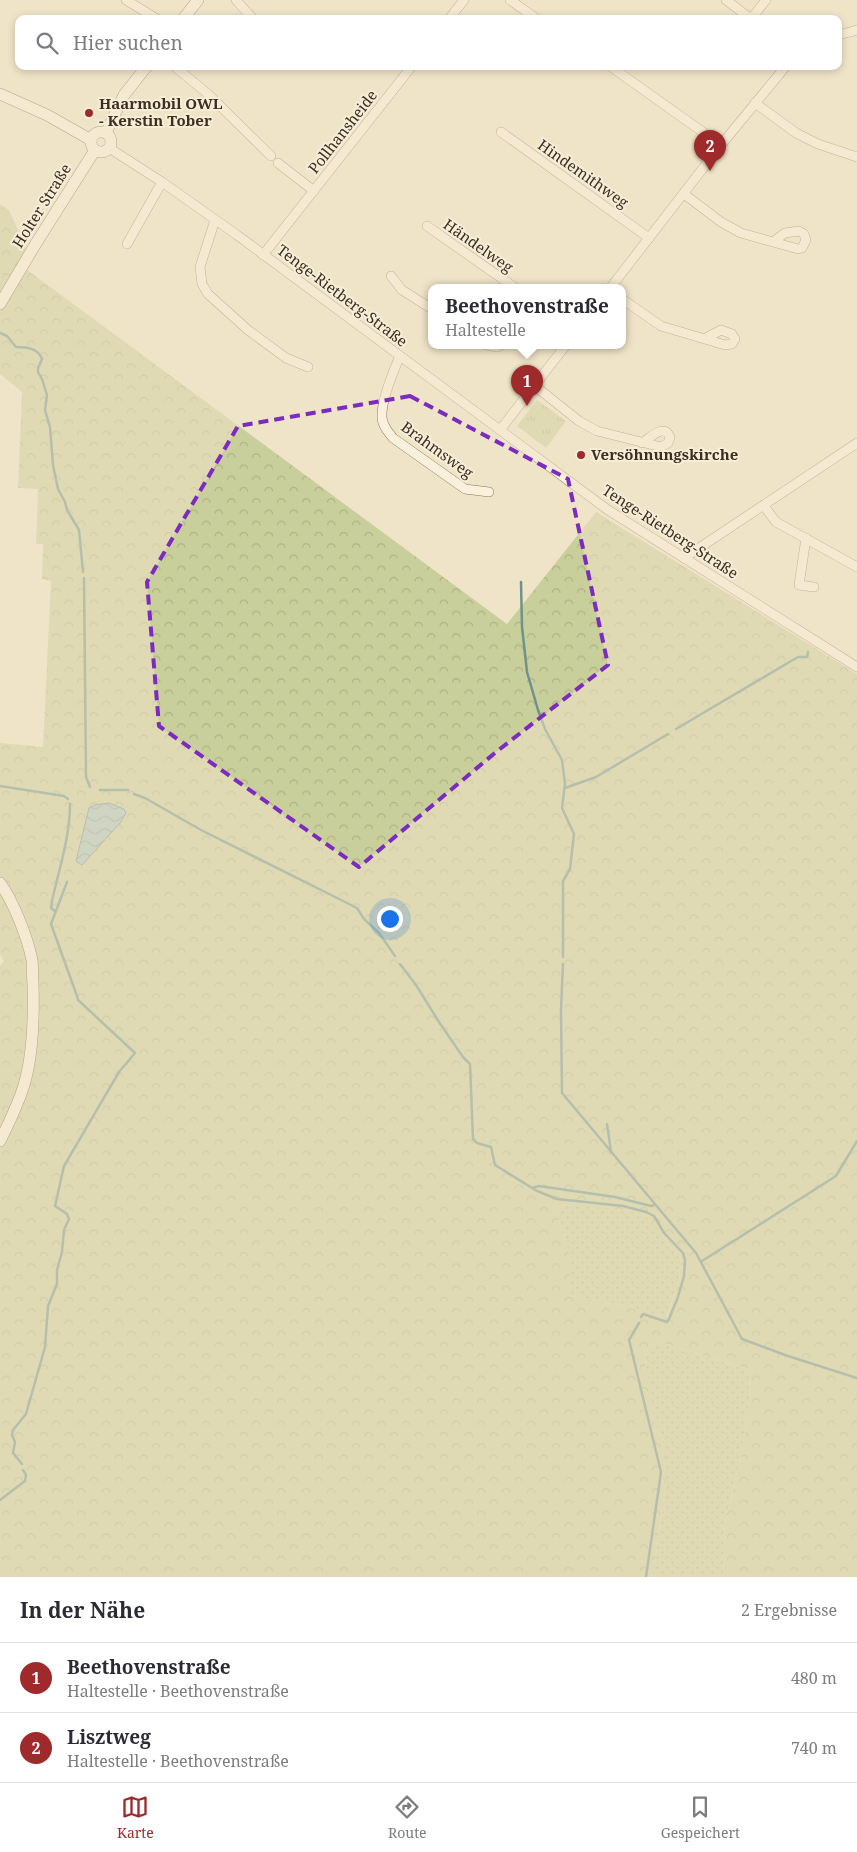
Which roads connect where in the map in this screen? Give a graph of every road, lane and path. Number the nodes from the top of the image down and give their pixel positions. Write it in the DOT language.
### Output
graph roads {
  1 [pos="126,0"];
  2 [pos="198,0"];
  3 [pos="236,0"];
  4 [pos="464,0"];
  5 [pos="510,0"];
  6 [pos="726,0"];
  7 [pos="766,0"];
  8 [pos="150,15"];
  9 [pos="186,15"];
  10 [pos="249,15"];
  11 [pos="452,15"];
  12 [pos="532,15"];
  13 [pos="746,15"];
  14 [pos="754,15"];
  15 [pos="857,30"];
  16 [pos="842,34"];
  17 [pos="144,70"];
  18 [pos="179,70"];
  19 [pos="409,70"];
  20 [pos="616,70"];
  21 [pos="783,70"];
  22 [pos="0,94"];
  23 [pos="755,103"];
  24 [pos="501,132"];
  25 [pos="106,133"];
  26 [pos="93,145"];
  27 [pos="721,145"];
  28 [pos="109,148"];
  29 [pos="855,153"];
  30 [pos="271,156"];
  31 [pos="278,164"];
  32 [pos="162,182"];
  33 [pos="314,191"];
  34 [pos="684,194"];
  35 [pos="215,220"];
  36 [pos="427,226"];
  37 [pos="649,238"];
  38 [pos="773,242"];
  39 [pos="127,244"];
  40 [pos="263,255"];
  41 [pos="390,276"];
  42 [pos="510,284"];
  43 [pos="613,284"];
  44 [pos="626,302"];
  45 [pos="0,304"];
  46 [pos="428,307"];
  47 [pos="704,339"];
  48 [pos="563,349"];
  49 [pos="400,356"];
  50 [pos="308,367"];
  51 [pos="535,386"];
  52 [pos="500,430"];
  53 [pos="642,443"];
  54 [pos="856,447"];
  55 [pos="489,492"];
  56 [pos="764,506"];
  57 [pos="806,538"];
  58 [pos="684,558"];
  59 [pos="857,567"];
  60 [pos="814,587"];
  61 [pos="857,667"];
  62 [pos="0,883"];
  63 [pos="0,1141"];
  1 -- 8 [label="street"];
  2 -- 9 [label="street"];
  3 -- 10 [label="street"];
  4 -- 11 [label="street"];
  5 -- 12 [label="street"];
  6 -- 13 [label="street"];
  7 -- 14 [label="street"];
  15 -- 16 [label="street"];
  17 -- 25 [label="street"];
  18 -- 30 [label="street"];
  19 -- 33 [label="street, Pollhansheide"];
  20 -- 27 [label="street"];
  21 -- 23 [label="street"];
  22 -- 26 [label="street"];
  23 -- 27 [label="street"];
  23 -- 29 [label="street"];
  24 -- 37 [label="street, Hindemithweg"];
  25 -- 26 [label="street"];
  25 -- 28 [label="street"];
  26 -- 28 [label="street"];
  26 -- 45 [label="street, Holter Straße"];
  27 -- 34 [label="street"];
  28 -- 32 [label="street, Tenge-Rietberg-Straße"];
  31 -- 33 [label="street, Pollhansheide"];
  32 -- 35 [label="street, Tenge-Rietberg-Straße"];
  32 -- 39 [label="street"];
  33 -- 40 [label="street, Pollhansheide"];
  34 -- 37 [label="street"];
  34 -- 38 [label="street"];
  35 -- 40 [label="street, Tenge-Rietberg-Straße"];
  35 -- 50 [label="street"];
  36 -- 42 [label="street, Händelweg"];
  37 -- 43 [label="street"];
  40 -- 49 [label="street, Tenge-Rietberg-Straße"];
  41 -- 46 [label="street"];
  44 -- 47 [label="street"];
  48 -- 51 [label="street"];
  49 -- 52 [label="street, Tenge-Rietberg-Straße"];
  49 -- 55 [label="street, Brahmsweg"];
  51 -- 52 [label="street"];
  51 -- 53 [label="street"];
  52 -- 58 [label="street, Tenge-Rietberg-Straße"];
  54 -- 56 [label="street"];
  56 -- 57 [label="street"];
  56 -- 58 [label="street"];
  57 -- 59 [label="street"];
  57 -- 60 [label="street"];
  58 -- 61 [label="street, Tenge-Rietberg-Straße"];
  62 -- 63 [label="street"];
}
